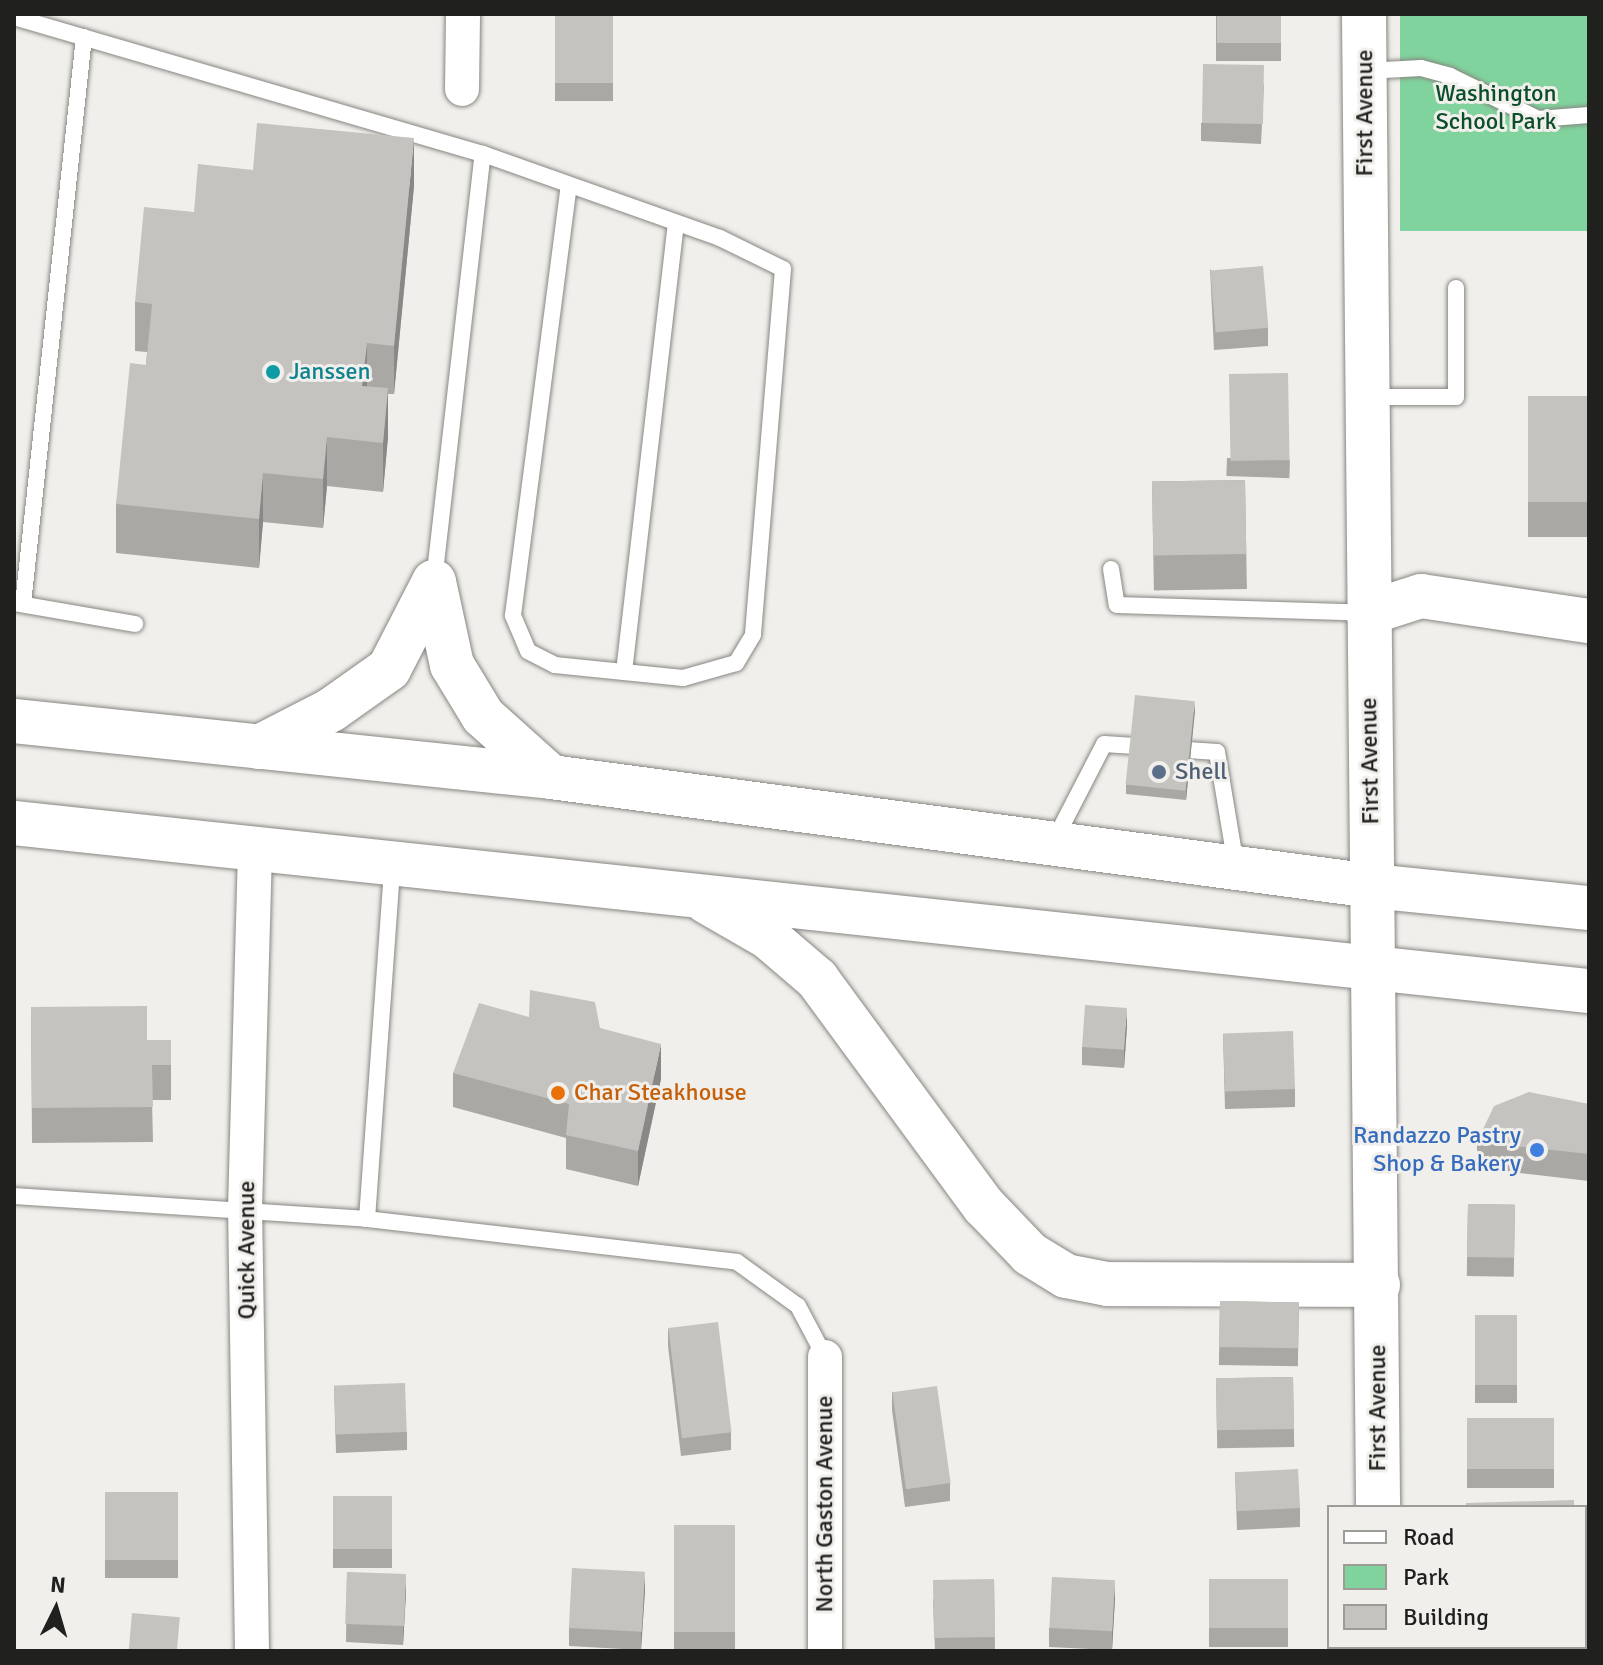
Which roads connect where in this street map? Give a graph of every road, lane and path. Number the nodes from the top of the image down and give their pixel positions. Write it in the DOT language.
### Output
graph roads {
  1 [pos="463,14"];
  2 [pos="1364,14"];
  3 [pos="14,17"];
  4 [pos="84,37"];
  5 [pos="1365,71"];
  6 [pos="462,89"];
  7 [pos="1589,115"];
  8 [pos="483,154"];
  9 [pos="569,186"];
  10 [pos="676,224"];
  11 [pos="1456,288"];
  12 [pos="1367,397"];
  13 [pos="1111,569"];
  14 [pos="434,582"];
  15 [pos="18,604"];
  16 [pos="1368,613"];
  17 [pos="1589,621"];
  18 [pos="135,624"];
  19 [pos="624,672"];
  20 [pos="14,721"];
  21 [pos="259,747"];
  22 [pos="551,777"];
  23 [pos="14,823"];
  24 [pos="1053,843"];
  25 [pos="255,849"];
  26 [pos="392,861"];
  27 [pos="1236,868"];
  28 [pos="1372,886"];
  29 [pos="693,894"];
  30 [pos="1589,908"];
  31 [pos="1373,965"];
  32 [pos="1589,991"];
  33 [pos="14,1196"];
  34 [pos="245,1209"];
  35 [pos="367,1219"];
  36 [pos="1378,1285"];
  37 [pos="825,1357"];
  38 [pos="1378,1505"];
  39 [pos="252,1651"];
  40 [pos="825,1651"];
  1 -- 6 [label="street"];
  2 -- 5 [label="main road, First Avenue"];
  3 -- 4 [label="lane"];
  4 -- 8 [label="lane"];
  4 -- 15 [label="lane"];
  5 -- 7 [label="lane"];
  5 -- 12 [label="main road, First Avenue"];
  8 -- 9 [label="lane"];
  8 -- 14 [label="lane"];
  9 -- 10 [label="lane"];
  9 -- 19 [label="lane"];
  10 -- 19 [label="lane"];
  10 -- 19 [label="lane"];
  11 -- 12 [label="lane"];
  12 -- 16 [label="main road, First Avenue"];
  13 -- 16 [label="lane"];
  14 -- 21 [label="main road"];
  14 -- 22 [label="main road"];
  15 -- 18 [label="lane"];
  16 -- 17 [label="main road"];
  16 -- 28 [label="main road, First Avenue"];
  20 -- 21 [label="main road"];
  21 -- 22 [label="main road"];
  22 -- 24 [label="main road"];
  23 -- 25 [label="main road"];
  24 -- 27 [label="main road"];
  24 -- 27 [label="lane"];
  25 -- 26 [label="main road"];
  25 -- 34 [label="street, Quick Avenue"];
  26 -- 29 [label="main road"];
  26 -- 35 [label="lane"];
  27 -- 28 [label="main road"];
  28 -- 30 [label="main road"];
  28 -- 31 [label="main road, First Avenue"];
  29 -- 31 [label="main road"];
  29 -- 36 [label="main road"];
  31 -- 32 [label="main road"];
  31 -- 36 [label="main road, First Avenue"];
  33 -- 34 [label="lane"];
  34 -- 35 [label="lane"];
  34 -- 39 [label="street, Quick Avenue"];
  35 -- 37 [label="lane"];
  36 -- 38 [label="main road, First Avenue"];
  37 -- 40 [label="street, North Gaston Avenue"];
}
